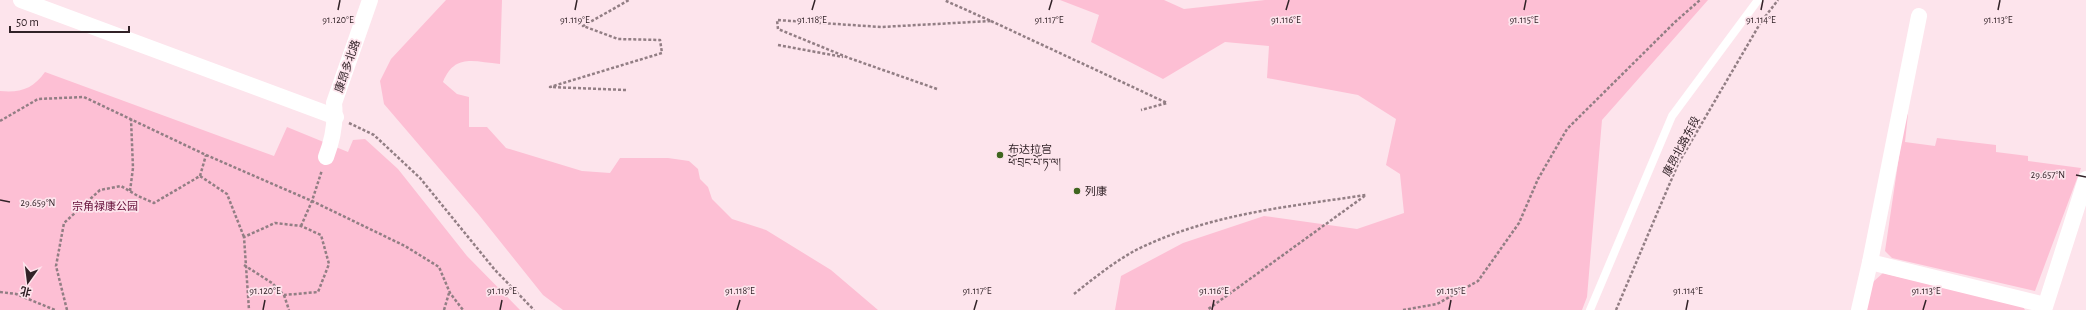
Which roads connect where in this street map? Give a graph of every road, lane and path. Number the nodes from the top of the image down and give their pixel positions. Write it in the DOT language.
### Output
graph roads {
  1 [pos="21,0"];
  2 [pos="370,0"];
  3 [pos="629,0"];
  4 [pos="944,0"];
  5 [pos="1700,0"];
  6 [pos="1758,0"];
  7 [pos="1778,0"];
  8 [pos="1919,16"];
  9 [pos="992,21"];
  10 [pos="778,45"];
  11 [pos="850,58"];
  12 [pos="937,89"];
  13 [pos="626,90"];
  14 [pos="1141,110"];
  15 [pos="336,117"];
  16 [pos="131,119"];
  17 [pos="0,121"];
  18 [pos="206,156"];
  19 [pos="324,163"];
  20 [pos="200,176"];
  21 [pos="2086,179"];
  22 [pos="130,191"];
  23 [pos="312,201"];
  24 [pos="300,226"];
  25 [pos="244,237"];
  26 [pos="1870,262"];
  27 [pos="244,265"];
  28 [pos="0,292"];
  29 [pos="450,293"];
  30 [pos="1074,294"];
  31 [pos="284,295"];
  32 [pos="2045,308"];
  33 [pos="55,310"];
  34 [pos="66,310"];
  35 [pos="249,310"];
  36 [pos="289,310"];
  37 [pos="444,310"];
  38 [pos="463,310"];
  39 [pos="534,310"];
  40 [pos="1207,310"];
  41 [pos="1403,310"];
  42 [pos="1590,310"];
  43 [pos="1616,310"];
  44 [pos="1859,310"];
  1 -- 15 [label="street"];
  2 -- 15 [label="street, 康昂多北路"];
  3 -- 13 [label="path"];
  4 -- 9 [label="path"];
  5 -- 41 [label="path"];
  6 -- 42 [label="lane"];
  7 -- 43 [label="path, 康昂北路东段"];
  8 -- 26 [label="street"];
  9 -- 11 [label="path"];
  9 -- 14 [label="path"];
  10 -- 11 [label="path"];
  11 -- 12 [label="path"];
  15 -- 19 [label="street, 康昂多北路"];
  15 -- 39 [label="path"];
  16 -- 17 [label="path"];
  16 -- 18 [label="path"];
  16 -- 22 [label="path"];
  18 -- 20 [label="path"];
  18 -- 23 [label="path"];
  19 -- 23 [label="path"];
  20 -- 22 [label="path"];
  20 -- 25 [label="path"];
  21 -- 32 [label="street"];
  22 -- 34 [label="path"];
  23 -- 24 [label="path"];
  23 -- 29 [label="path"];
  24 -- 25 [label="path"];
  24 -- 31 [label="path"];
  25 -- 27 [label="path"];
  26 -- 32 [label="street"];
  26 -- 44 [label="street"];
  27 -- 31 [label="path"];
  27 -- 35 [label="path"];
  28 -- 33 [label="path"];
  29 -- 37 [label="path"];
  29 -- 38 [label="path"];
  30 -- 40 [label="path"];
  31 -- 36 [label="path"];
}
